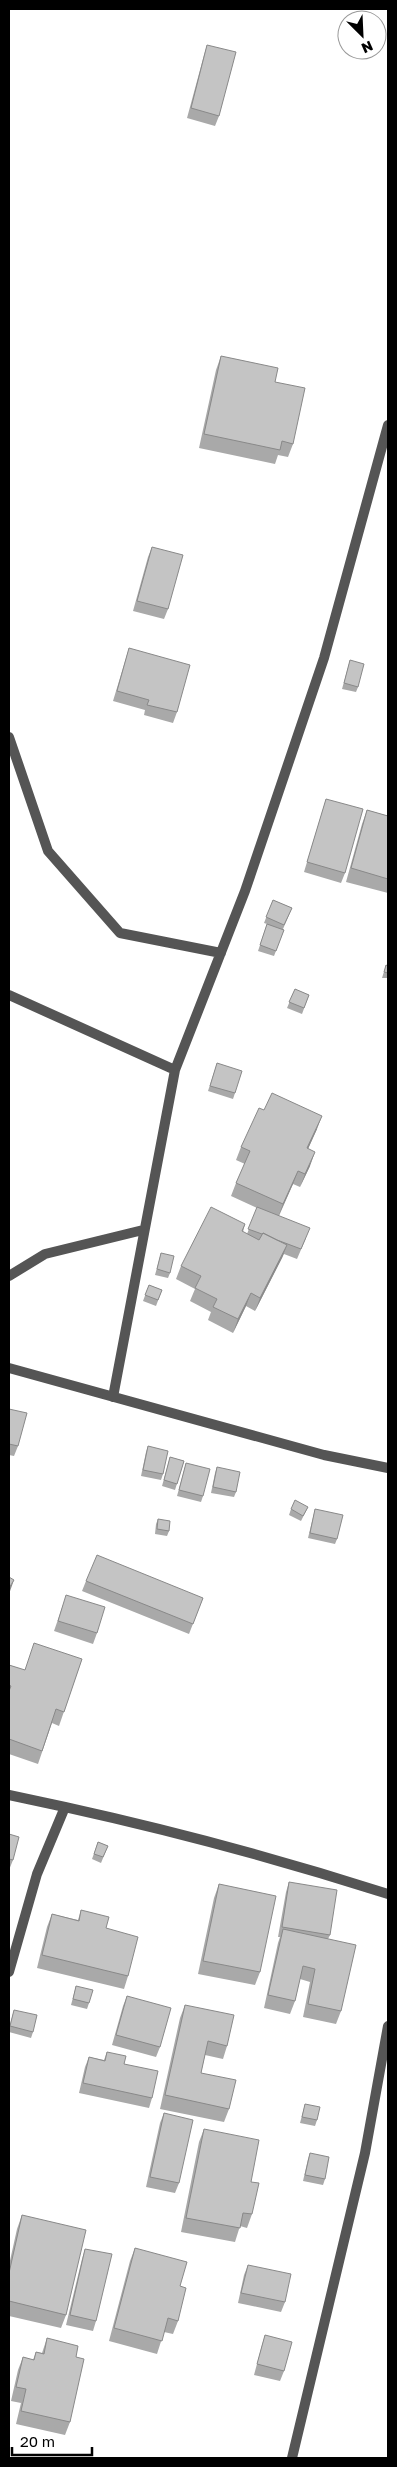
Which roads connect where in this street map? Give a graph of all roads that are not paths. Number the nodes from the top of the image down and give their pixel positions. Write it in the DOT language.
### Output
graph roads {
  1 [pos="388,425"];
  2 [pos="9,737"];
  3 [pos="221,953"];
  4 [pos="9,995"];
  5 [pos="175,1070"];
  6 [pos="143,1230"];
  7 [pos="9,1276"];
  8 [pos="9,1368"];
  9 [pos="113,1396"];
  10 [pos="388,1468"];
  11 [pos="9,1795"];
  12 [pos="65,1807"];
  13 [pos="388,1894"];
  14 [pos="9,1972"];
  15 [pos="388,2026"];
  16 [pos="292,2458"];
  1 -- 3 [label="street"];
  2 -- 3 [label="street"];
  3 -- 5 [label="street"];
  4 -- 5 [label="street"];
  5 -- 6 [label="street"];
  6 -- 7 [label="street"];
  6 -- 9 [label="street"];
  8 -- 9 [label="street"];
  9 -- 10 [label="street"];
  11 -- 12 [label="street"];
  12 -- 13 [label="street"];
  12 -- 14 [label="street"];
  15 -- 16 [label="street"];
}
